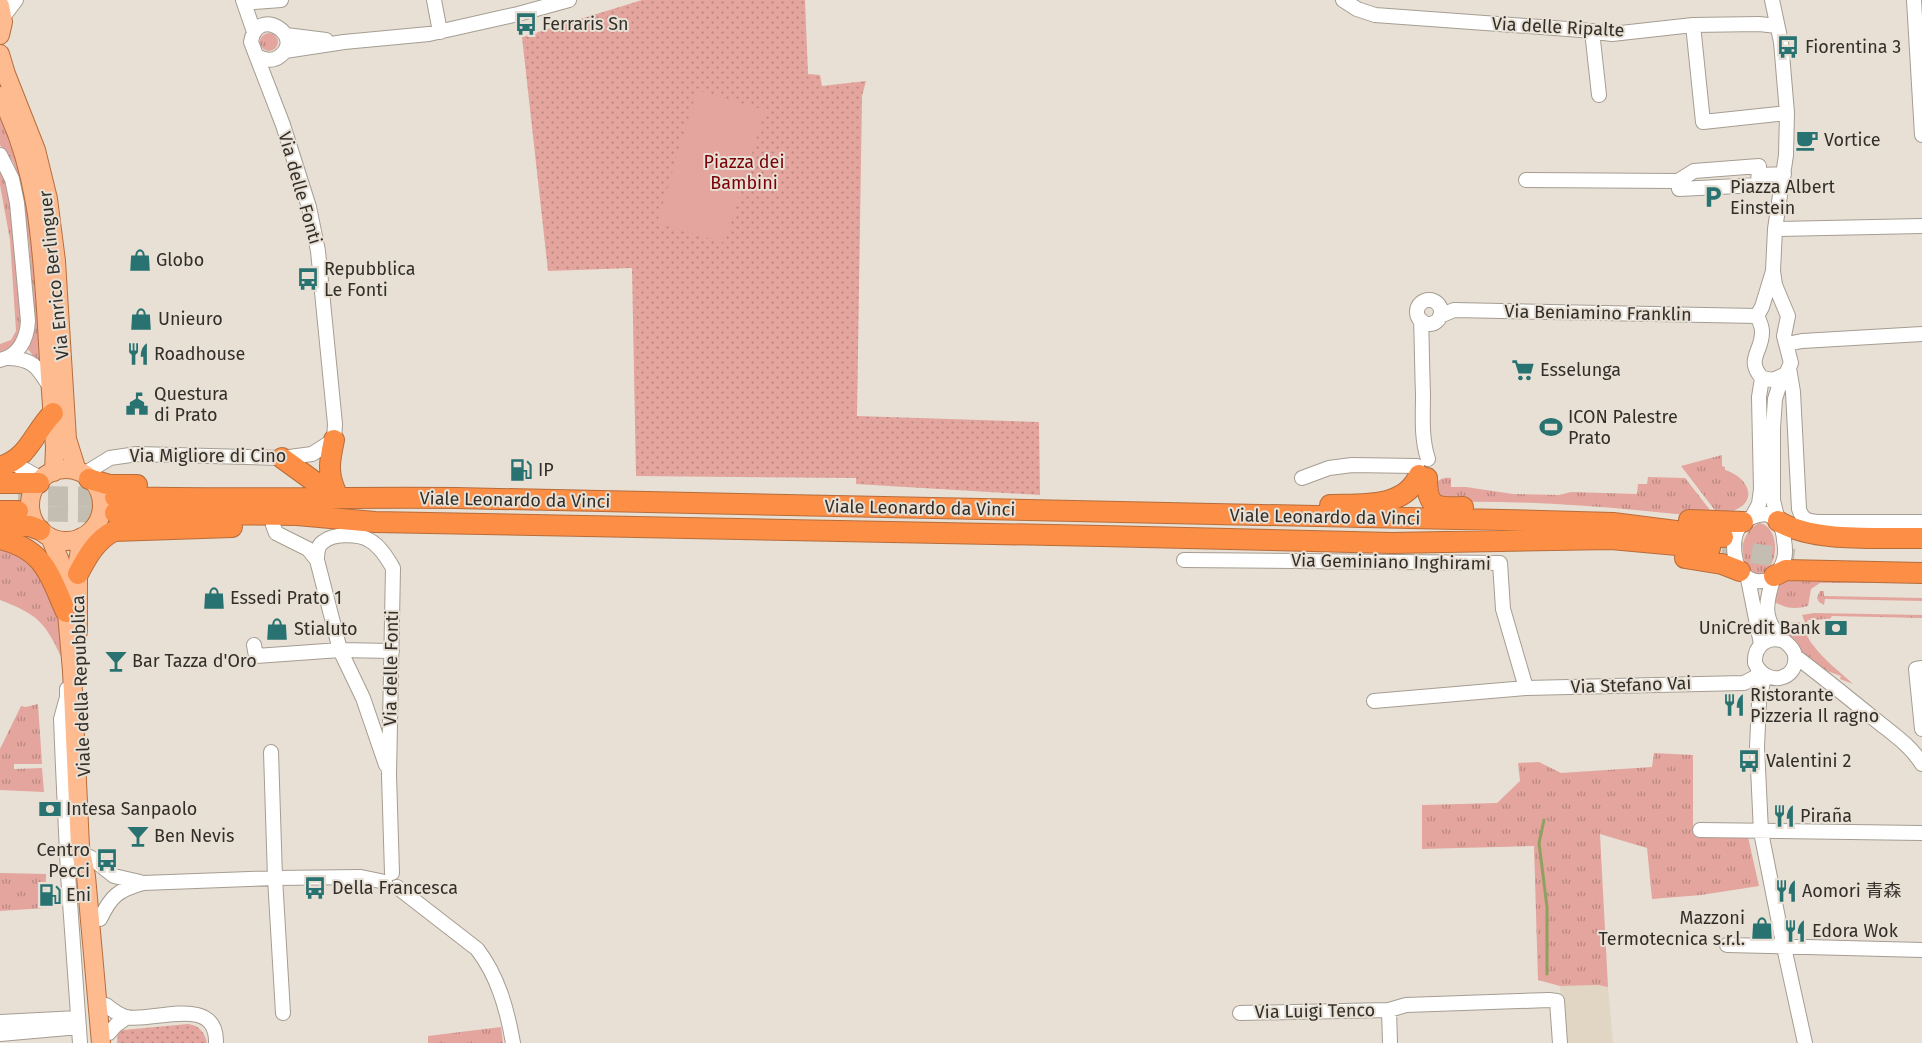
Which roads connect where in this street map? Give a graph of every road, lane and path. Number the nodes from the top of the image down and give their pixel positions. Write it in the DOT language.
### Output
graph roads {
  1 [pos="16,0"];
  2 [pos="281,0"];
  3 [pos="434,0"];
  4 [pos="569,0"];
  5 [pos="1343,0"];
  6 [pos="1772,0"];
  7 [pos="1914,0"];
  8 [pos="250,1"];
  9 [pos="2,11"];
  10 [pos="1693,25"];
  11 [pos="1777,26"];
  12 [pos="260,28"];
  13 [pos="1592,31"];
  14 [pos="440,32"];
  15 [pos="0,35"];
  16 [pos="286,35"];
  17 [pos="344,42"];
  18 [pos="0,54"];
  19 [pos="280,55"];
  20 [pos="257,56"];
  21 [pos="269,87"];
  22 [pos="1598,95"];
  23 [pos="0,96"];
  24 [pos="1787,113"];
  25 [pos="1922,135"];
  26 [pos="0,155"];
  27 [pos="1784,174"];
  28 [pos="1526,180"];
  29 [pos="1922,226"];
  30 [pos="1776,229"];
  31 [pos="1773,271"];
  32 [pos="1783,303"];
  33 [pos="1759,311"];
  34 [pos="1922,334"];
  35 [pos="1787,344"];
  36 [pos="5,359"];
  37 [pos="1786,373"];
  38 [pos="1762,378"];
  39 [pos="51,389"];
  40 [pos="52,413"];
  41 [pos="334,440"];
  42 [pos="282,458"];
  43 [pos="1423,464"];
  44 [pos="5,465"];
  45 [pos="83,475"];
  46 [pos="45,478"];
  47 [pos="1302,478"];
  48 [pos="0,482"];
  49 [pos="338,492"];
  50 [pos="1590,510"];
  51 [pos="1259,516"];
  52 [pos="1748,519"];
  53 [pos="1503,520"];
  54 [pos="1778,521"];
  55 [pos="375,522"];
  56 [pos="1922,522"];
  57 [pos="274,525"];
  58 [pos="0,526"];
  59 [pos="131,530"];
  60 [pos="88,532"];
  61 [pos="45,534"];
  62 [pos="1922,538"];
  63 [pos="0,539"];
  64 [pos="1467,540"];
  65 [pos="1922,548"];
  66 [pos="317,560"];
  67 [pos="1184,560"];
  68 [pos="1922,564"];
  69 [pos="1922,573"];
  70 [pos="78,574"];
  71 [pos="1744,575"];
  72 [pos="1774,576"];
  73 [pos="67,619"];
  74 [pos="1784,641"];
  75 [pos="1761,644"];
  76 [pos="254,645"];
  77 [pos="340,650"];
  78 [pos="392,651"];
  79 [pos="1795,656"];
  80 [pos="1919,668"];
  81 [pos="1764,673"];
  82 [pos="1739,682"];
  83 [pos="1526,688"];
  84 [pos="1374,701"];
  85 [pos="1760,701"];
  86 [pos="1922,730"];
  87 [pos="1907,746"];
  88 [pos="270,752"];
  89 [pos="1922,764"];
  90 [pos="389,775"];
  91 [pos="1700,830"];
  92 [pos="1761,832"];
  93 [pos="1922,833"];
  94 [pos="90,857"];
  95 [pos="275,878"];
  96 [pos="392,881"];
  97 [pos="143,883"];
  98 [pos="100,919"];
  99 [pos="1727,945"];
  100 [pos="1784,947"];
  101 [pos="1922,950"];
  102 [pos="106,1005"];
  103 [pos="1389,1010"];
  104 [pos="283,1013"];
  105 [pos="1240,1013"];
  106 [pos="127,1017"];
  107 [pos="0,1022"];
  108 [pos="79,1022"];
  109 [pos="0,1034"];
  110 [pos="107,1040"];
  111 [pos="80,1043"];
  112 [pos="216,1043"];
  113 [pos="513,1043"];
  114 [pos="1390,1043"];
  115 [pos="1560,1043"];
  116 [pos="1805,1043"];
  1 -- 9 [label="street"];
  2 -- 8 [label="street"];
  3 -- 14 [label="street"];
  4 -- 14 [label="street"];
  5 -- 13 [label="street, Via delle Ripalte"];
  6 -- 11 [label="street"];
  7 -- 25 [label="street"];
  8 -- 12 [label="street"];
  9 -- 15 [label="main road"];
  10 -- 11 [label="street, Via delle Ripalte"];
  10 -- 13 [label="street, Via delle Ripalte"];
  10 -- 24 [label="street"];
  11 -- 24 [label="street"];
  12 -- 16 [label="street"];
  12 -- 20 [label="street, Via delle Fonti"];
  13 -- 22 [label="street"];
  14 -- 17 [label="street"];
  16 -- 17 [label="street"];
  16 -- 19 [label="street"];
  17 -- 19 [label="street"];
  18 -- 45 [label="main road, Via Enrico Berlinguer"];
  19 -- 20 [label="street"];
  19 -- 21 [label="street"];
  20 -- 21 [label="street, Via delle Fonti"];
  21 -- 41 [label="street, Via delle Fonti"];
  23 -- 39 [label="main road, Via Enrico Berlinguer"];
  24 -- 27 [label="street"];
  26 -- 36 [label="street"];
  27 -- 28 [label="street"];
  27 -- 30 [label="street"];
  29 -- 30 [label="street"];
  30 -- 31 [label="street"];
  31 -- 32 [label="street"];
  31 -- 33 [label="street"];
  32 -- 33 [label="street, Via Beniamino Franklin"];
  32 -- 35 [label="street"];
  33 -- 38 [label="street"];
  33 -- 43 [label="street, Via Beniamino Franklin"];
  34 -- 35 [label="street"];
  35 -- 37 [label="street"];
  36 -- 39 [label="street"];
  37 -- 38 [label="street"];
  37 -- 54 [label="street"];
  37 -- 56 [label="street"];
  38 -- 52 [label="street"];
  39 -- 40 [label="main road, Via Enrico Berlinguer"];
  40 -- 44 [label="highway"];
  40 -- 46 [label="main road, Via Enrico Berlinguer"];
  41 -- 42 [label="street, Via Migliore di Cino"];
  41 -- 49 [label="highway"];
  42 -- 45 [label="street, Via Migliore di Cino"];
  42 -- 49 [label="highway"];
  43 -- 47 [label="street"];
  43 -- 50 [label="highway"];
  43 -- 51 [label="highway"];
  44 -- 46 [label="street"];
  45 -- 46 [label="main road"];
  45 -- 49 [label="highway"];
  45 -- 60 [label="main road"];
  46 -- 48 [label="highway"];
  46 -- 61 [label="main road"];
  49 -- 51 [label="highway, Viale Leonardo da Vinci"];
  49 -- 55 [label="highway, Viale Leonardo da Vinci"];
  50 -- 52 [label="highway"];
  50 -- 53 [label="highway"];
  51 -- 53 [label="highway, Viale Leonardo da Vinci"];
  52 -- 54 [label="street"];
  52 -- 71 [label="street"];
  53 -- 64 [label="highway, Viale Leonardo da Vinci"];
  54 -- 62 [label="highway"];
  54 -- 72 [label="street"];
  55 -- 57 [label="highway"];
  55 -- 64 [label="highway, Viale Leonardo da Vinci"];
  57 -- 59 [label="highway"];
  57 -- 66 [label="street"];
  58 -- 61 [label="highway"];
  59 -- 60 [label="highway"];
  59 -- 70 [label="highway"];
  60 -- 61 [label="main road"];
  60 -- 70 [label="main road, Viale della Repubblica"];
  61 -- 73 [label="main road, Viale della Repubblica"];
  63 -- 73 [label="highway"];
  64 -- 71 [label="highway"];
  65 -- 68 [label="highway"];
  66 -- 77 [label="street"];
  66 -- 78 [label="street, Via delle Fonti"];
  67 -- 83 [label="street, Via Geminiano Inghirami"];
  69 -- 72 [label="highway"];
  70 -- 94 [label="main road, Viale della Repubblica"];
  71 -- 72 [label="street"];
  71 -- 75 [label="street"];
  72 -- 74 [label="street"];
  73 -- 108 [label="street, Viale della Repubblica"];
  73 -- 110 [label="main road, Viale della Repubblica"];
  74 -- 75 [label="street"];
  74 -- 79 [label="street"];
  75 -- 81 [label="street"];
  76 -- 77 [label="street"];
  77 -- 78 [label="street"];
  77 -- 90 [label="street"];
  78 -- 90 [label="street, Via delle Fonti"];
  79 -- 81 [label="street"];
  79 -- 87 [label="street"];
  80 -- 86 [label="street"];
  81 -- 82 [label="street"];
  81 -- 85 [label="street"];
  82 -- 83 [label="street, Via Stefano Vai"];
  82 -- 85 [label="street"];
  83 -- 84 [label="street, Via Stefano Vai"];
  85 -- 92 [label="street"];
  86 -- 87 [label="street"];
  87 -- 89 [label="street"];
  88 -- 95 [label="street"];
  90 -- 96 [label="street, Via delle Fonti"];
  91 -- 92 [label="street"];
  92 -- 93 [label="street"];
  92 -- 100 [label="street"];
  94 -- 97 [label="street"];
  94 -- 98 [label="main road, Viale della Repubblica"];
  95 -- 96 [label="street"];
  95 -- 97 [label="street"];
  95 -- 104 [label="street"];
  96 -- 113 [label="street"];
  97 -- 98 [label="street"];
  98 -- 102 [label="main road, Viale della Repubblica"];
  99 -- 100 [label="street"];
  100 -- 101 [label="street"];
  100 -- 116 [label="street"];
  102 -- 106 [label="street"];
  102 -- 110 [label="main road, Viale della Repubblica"];
  103 -- 105 [label="street, Via Luigi Tenco"];
  103 -- 114 [label="street"];
  103 -- 115 [label="street, Via Luigi Tenco"];
  106 -- 110 [label="street"];
  106 -- 112 [label="street"];
  107 -- 108 [label="street"];
  108 -- 109 [label="street"];
  108 -- 111 [label="street, Viale della Repubblica"];
}
